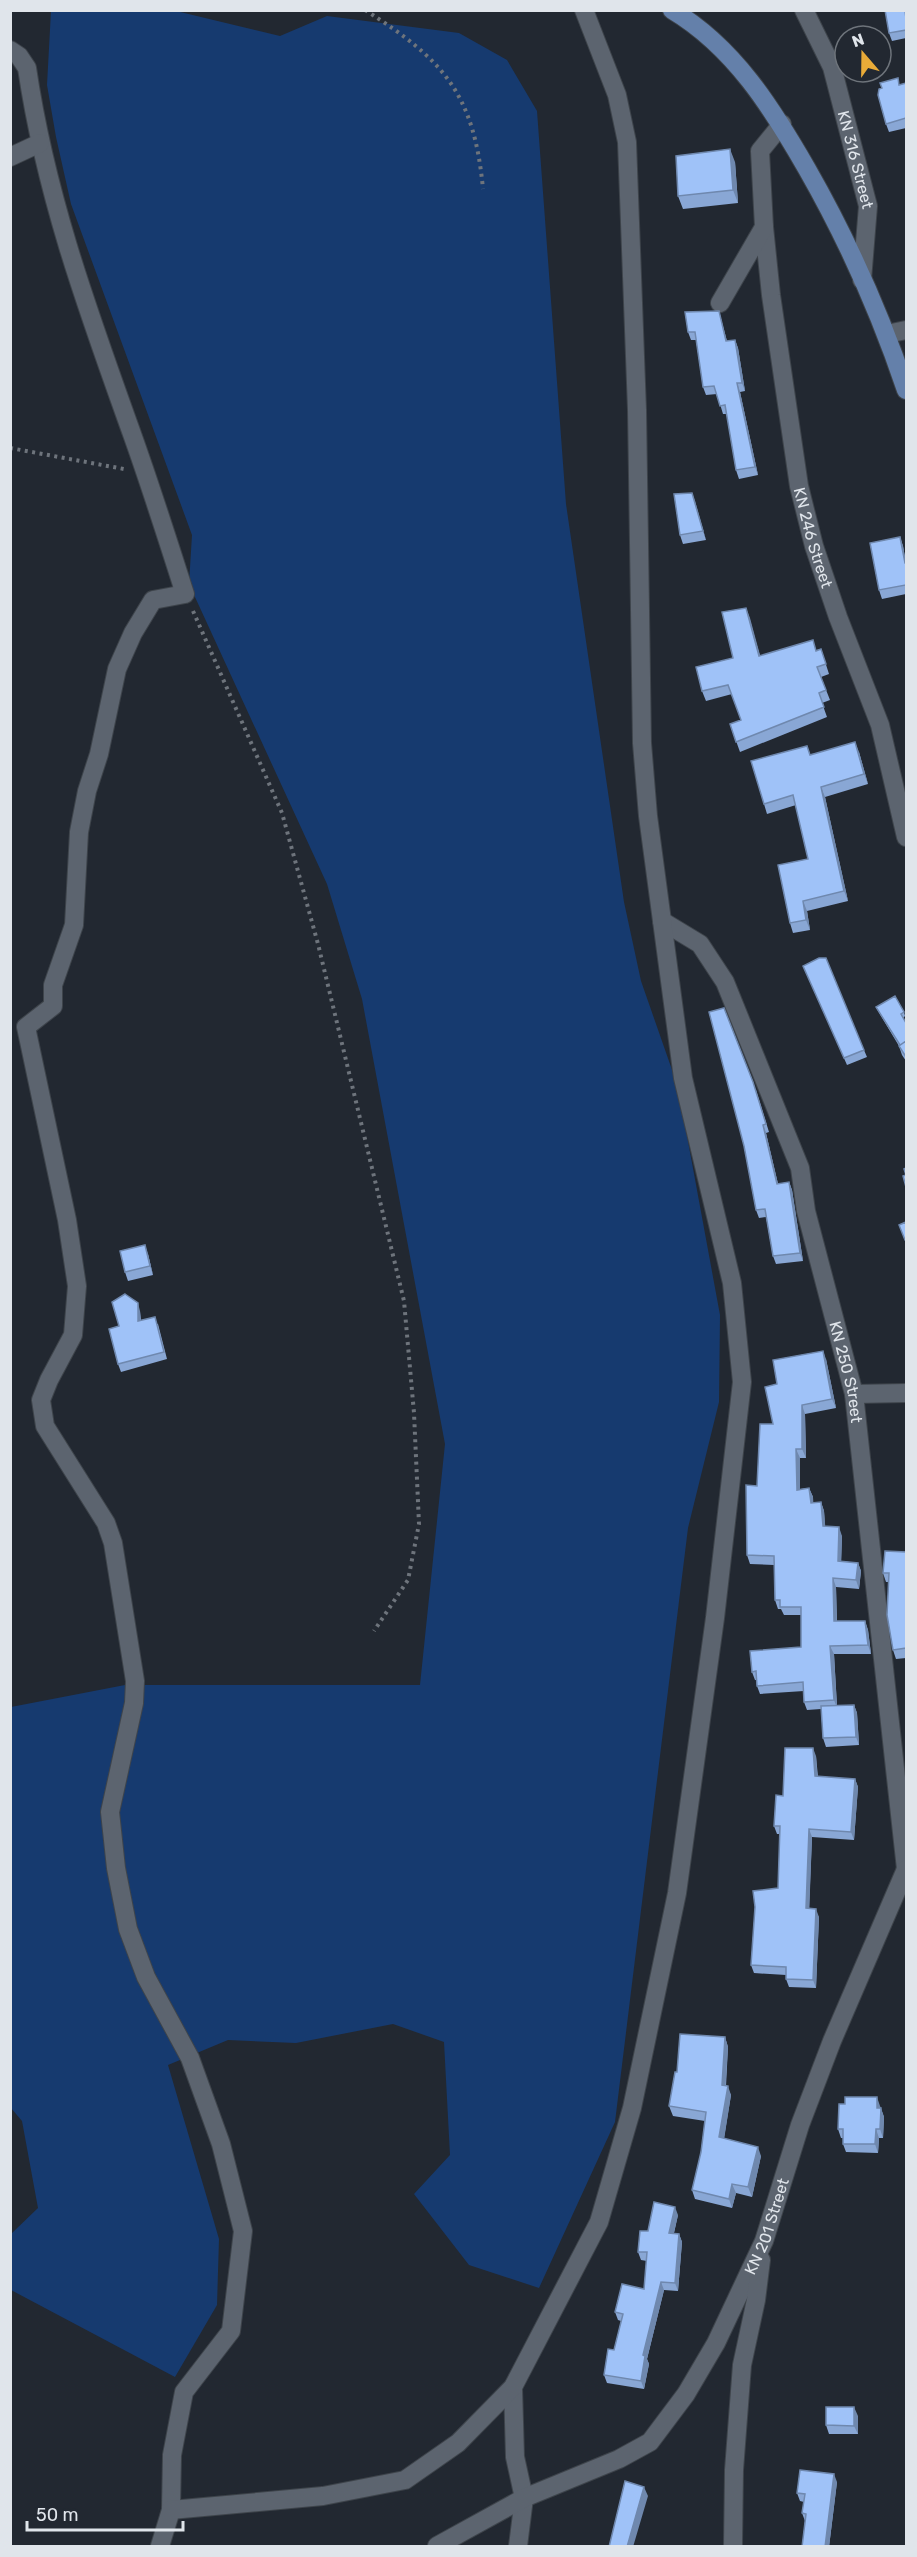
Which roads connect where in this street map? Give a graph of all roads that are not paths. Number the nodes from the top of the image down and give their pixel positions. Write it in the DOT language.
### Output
graph roads {
  1 [pos="584,10"];
  2 [pos="672,10"];
  3 [pos="804,10"];
  4 [pos="10,50"];
  5 [pos="782,124"];
  6 [pos="40,143"];
  7 [pos="10,158"];
  8 [pos="764,227"];
  9 [pos="862,280"];
  10 [pos="720,303"];
  11 [pos="906,330"];
  12 [pos="887,334"];
  13 [pos="906,390"];
  14 [pos="906,837"];
  15 [pos="662,921"];
  16 [pos="906,1393"];
  17 [pos="854,1394"];
  18 [pos="906,1869"];
  19 [pos="764,2241"];
  20 [pos="513,2387"];
  21 [pos="524,2498"];
  22 [pos="171,2510"];
  23 [pos="160,2547"];
  24 [pos="437,2547"];
  25 [pos="518,2547"];
  26 [pos="733,2547"];
  1 -- 15 [label="street"];
  2 -- 5 [label="main road"];
  3 -- 9 [label="street, KN 316 Street"];
  4 -- 6 [label="street"];
  5 -- 8 [label="street, KN 246 Street"];
  5 -- 9 [label="main road"];
  6 -- 7 [label="street"];
  6 -- 22 [label="street"];
  8 -- 10 [label="street"];
  8 -- 14 [label="street, KN 246 Street"];
  9 -- 12 [label="main road"];
  11 -- 12 [label="street"];
  12 -- 13 [label="main road"];
  15 -- 17 [label="street, KN 250 Street"];
  15 -- 20 [label="street"];
  16 -- 17 [label="street"];
  17 -- 18 [label="street, KN 250 Street"];
  18 -- 19 [label="street, KN 201 Street"];
  19 -- 21 [label="street, KN 201 Street"];
  19 -- 26 [label="street"];
  20 -- 21 [label="street"];
  20 -- 22 [label="street"];
  21 -- 24 [label="street, KN 201 Street"];
  21 -- 25 [label="street"];
  22 -- 23 [label="street"];
}
